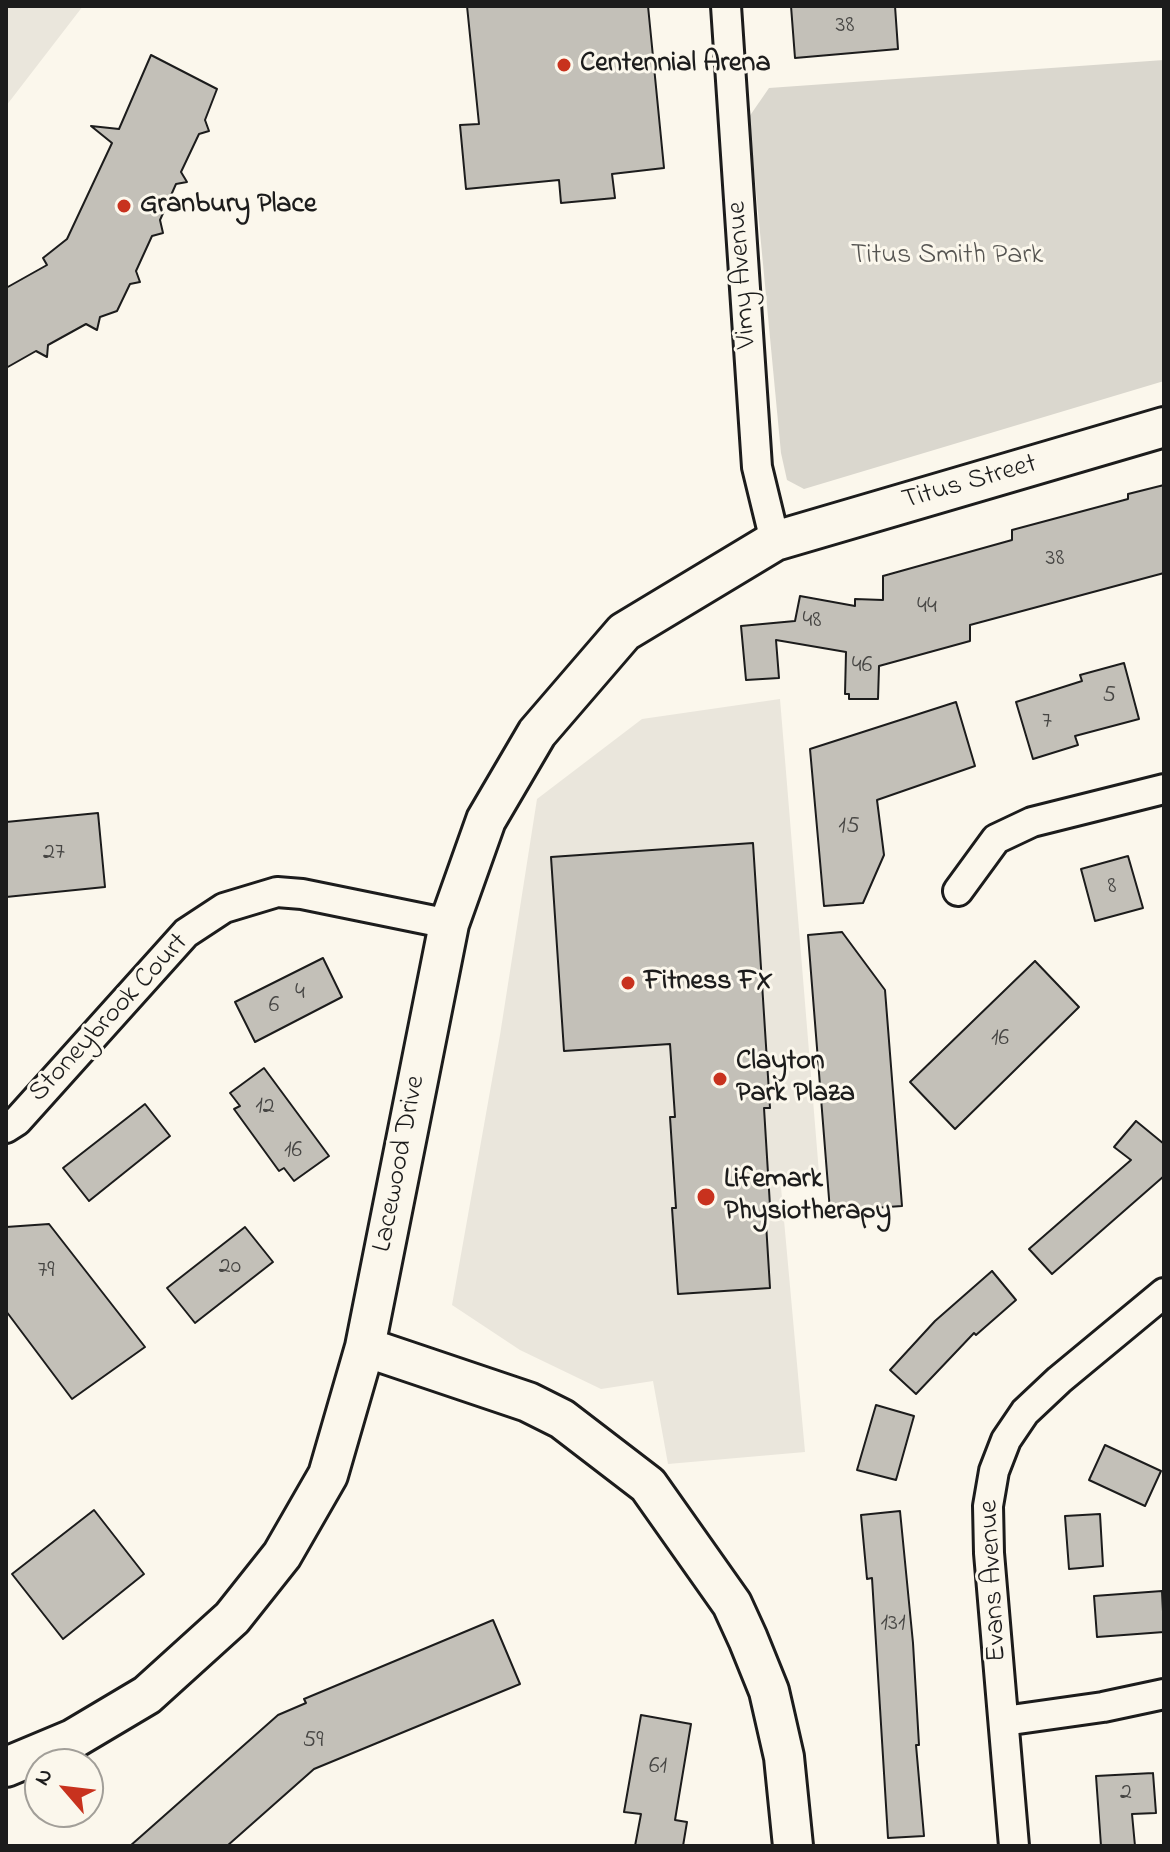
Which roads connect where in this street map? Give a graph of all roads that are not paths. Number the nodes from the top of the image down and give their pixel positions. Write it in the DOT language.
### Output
graph roads {
  1 [pos="726,6"];
  2 [pos="1164,427"];
  3 [pos="775,541"];
  4 [pos="1164,789"];
  5 [pos="958,891"];
  6 [pos="449,924"];
  7 [pos="6,1128"];
  8 [pos="1164,1293"];
  9 [pos="365,1347"];
  10 [pos="1164,1694"];
  11 [pos="1004,1721"];
  12 [pos="6,1767"];
  13 [pos="793,1846"];
  14 [pos="1014,1846"];
  1 -- 3 [label="street, Vimy Avenue"];
  2 -- 3 [label="main road, Titus Street"];
  3 -- 6 [label="main road, Lacewood Drive"];
  4 -- 5 [label="street"];
  6 -- 7 [label="street, Stoneybrook Court"];
  6 -- 9 [label="main road, Lacewood Drive"];
  8 -- 11 [label="street, Evans Avenue"];
  9 -- 12 [label="main road, Lacewood Drive"];
  9 -- 13 [label="main road"];
  10 -- 11 [label="street"];
  11 -- 14 [label="street, Evans Avenue"];
}
